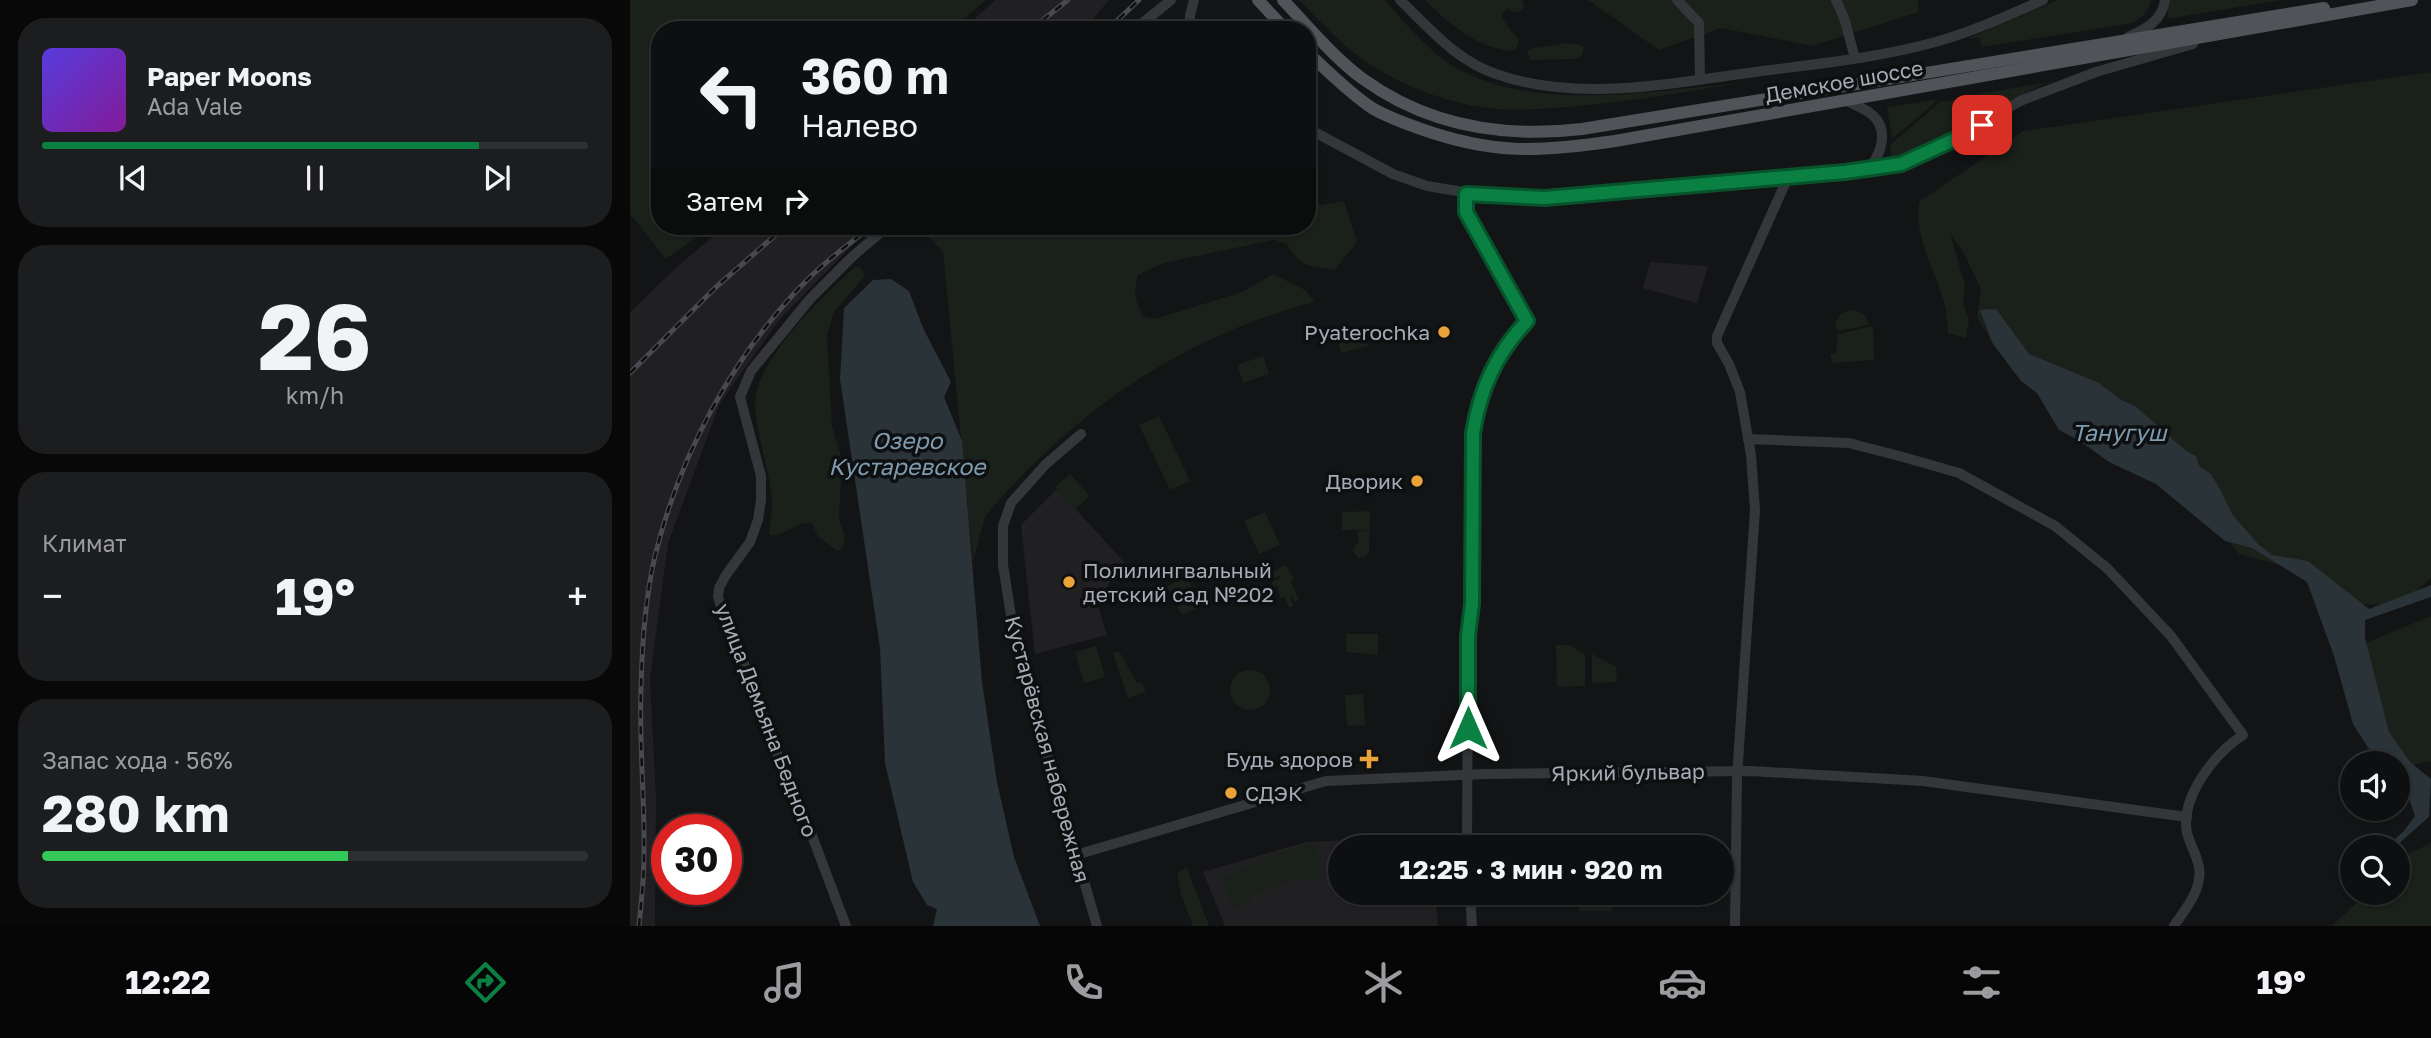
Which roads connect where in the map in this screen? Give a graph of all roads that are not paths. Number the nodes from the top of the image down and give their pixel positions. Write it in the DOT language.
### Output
graph roads {
  1 [pos="1171,0"];
  2 [pos="1194,0"];
  3 [pos="1258,0"];
  4 [pos="1283,0"];
  5 [pos="1400,0"];
  6 [pos="1677,0"];
  7 [pos="1836,0"];
  8 [pos="2043,0"];
  9 [pos="2165,0"];
  10 [pos="2369,0"];
  11 [pos="2412,0"];
  12 [pos="1145,21"];
  13 [pos="1191,21"];
  14 [pos="1278,21"];
  15 [pos="1303,21"];
  16 [pos="2252,29"];
  17 [pos="1316,35"];
  18 [pos="2087,47"];
  19 [pos="1855,58"];
  20 [pos="1316,61"];
  21 [pos="1700,79"];
  22 [pos="1845,100"];
  23 [pos="1316,133"];
  24 [pos="1845,172"];
  25 [pos="1788,177"];
  26 [pos="1466,194"];
  27 [pos="878,235"];
  28 [pos="1081,434"];
  29 [pos="1748,439"];
  30 [pos="1737,771"];
  31 [pos="1468,774"];
  32 [pos="2188,817"];
  33 [pos="1467,835"];
  34 [pos="1076,855"];
  35 [pos="1471,905"];
  36 [pos="846,926"];
  37 [pos="1097,926"];
  38 [pos="1472,926"];
  39 [pos="1735,926"];
  40 [pos="2174,926"];
  1 -- 12 [label="street"];
  2 -- 13 [label="street"];
  3 -- 14 [label="main road"];
  4 -- 15 [label="main road, Демское шоссе"];
  5 -- 21 [label="street"];
  6 -- 21 [label="street"];
  7 -- 19 [label="street"];
  8 -- 19 [label="street"];
  9 -- 18 [label="street"];
  10 -- 18 [label="main road, Демское шоссе"];
  11 -- 16 [label="main road, Демское шоссе"];
  16 -- 22 [label="main road, Демское шоссе"];
  16 -- 24 [label="street"];
  17 -- 18 [label="main road, Демское шоссе"];
  19 -- 21 [label="street"];
  20 -- 22 [label="main road, Демское шоссе"];
  22 -- 24 [label="street"];
  23 -- 26 [label="street"];
  24 -- 25 [label="street"];
  25 -- 26 [label="street"];
  25 -- 29 [label="street"];
  26 -- 31 [label="street"];
  27 -- 36 [label="street, улица Демьяна Бедного"];
  28 -- 34 [label="street, Кустарёвская набережная"];
  29 -- 30 [label="street"];
  29 -- 32 [label="street"];
  30 -- 31 [label="street, Яркий бульвар"];
  30 -- 32 [label="street, Яркий бульвар"];
  30 -- 39 [label="street"];
  31 -- 33 [label="street"];
  31 -- 34 [label="street, Яркий бульвар"];
  32 -- 40 [label="street"];
  34 -- 37 [label="street, Кустарёвская набережная"];
  35 -- 38 [label="street"];
}
